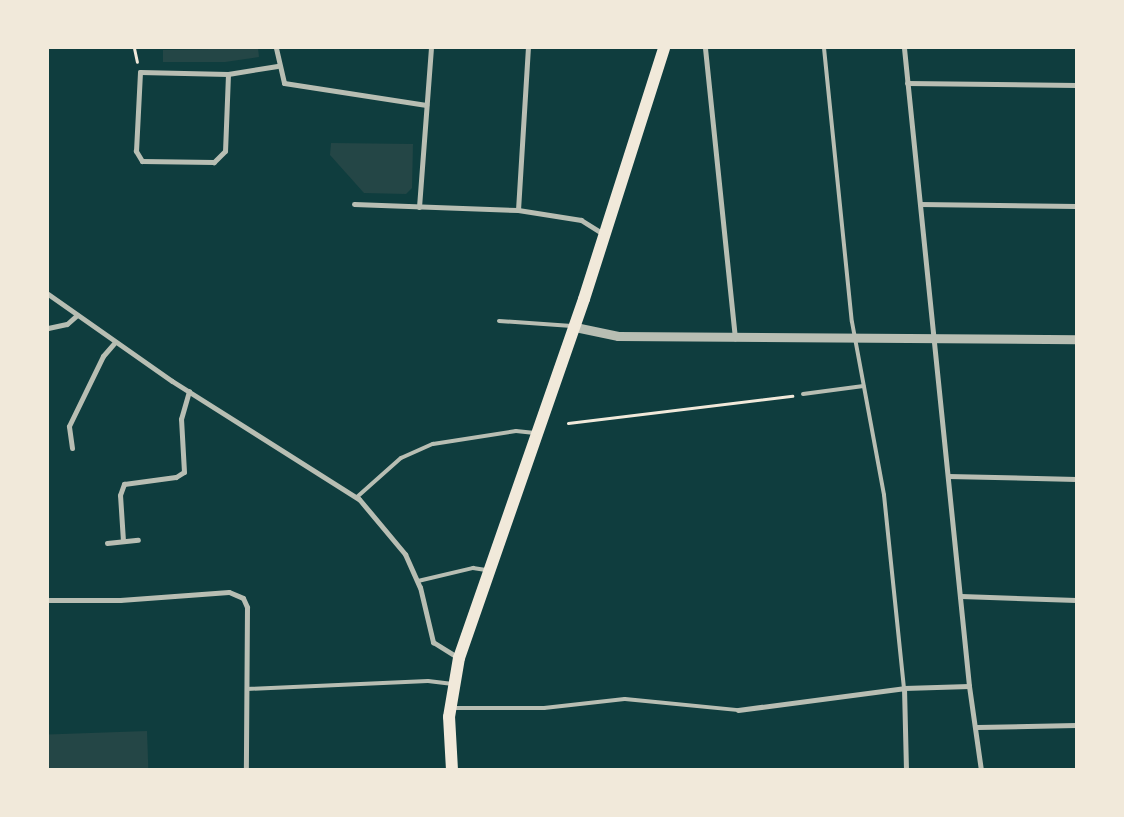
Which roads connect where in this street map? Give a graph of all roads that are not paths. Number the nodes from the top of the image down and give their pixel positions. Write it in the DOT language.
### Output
graph roads {
  1 [pos="276,48"];
  2 [pos="431,48"];
  3 [pos="528,48"];
  4 [pos="664,48"];
  5 [pos="705,48"];
  6 [pos="824,48"];
  7 [pos="904,48"];
  8 [pos="277,66"];
  9 [pos="228,74"];
  10 [pos="908,83"];
  11 [pos="1076,85"];
  12 [pos="426,105"];
  13 [pos="354,204"];
  14 [pos="920,204"];
  15 [pos="1076,206"];
  16 [pos="419,207"];
  17 [pos="518,210"];
  18 [pos="605,235"];
  19 [pos="48,294"];
  20 [pos="77,315"];
  21 [pos="499,321"];
  22 [pos="574,327"];
  23 [pos="48,328"];
  24 [pos="856,334"];
  25 [pos="935,337"];
  26 [pos="736,338"];
  27 [pos="1076,339"];
  28 [pos="115,342"];
  29 [pos="863,386"];
  30 [pos="189,391"];
  31 [pos="802,394"];
  32 [pos="537,434"];
  33 [pos="72,448"];
  34 [pos="948,476"];
  35 [pos="1076,480"];
  36 [pos="357,497"];
  37 [pos="138,540"];
  38 [pos="123,541"];
  39 [pos="107,543"];
  40 [pos="489,571"];
  41 [pos="418,581"];
  42 [pos="961,596"];
  43 [pos="48,600"];
  44 [pos="1076,600"];
  45 [pos="459,658"];
  46 [pos="453,684"];
  47 [pos="969,686"];
  48 [pos="904,688"];
  49 [pos="247,689"];
  50 [pos="450,708"];
  51 [pos="738,710"];
  52 [pos="1076,725"];
  53 [pos="977,726"];
  54 [pos="246,770"];
  55 [pos="452,770"];
  56 [pos="906,770"];
  57 [pos="981,770"];
  1 -- 8 [label="street"];
  2 -- 12 [label="street"];
  3 -- 17 [label="street"];
  4 -- 18 [label="main road"];
  5 -- 26 [label="street"];
  6 -- 24 [label="lane"];
  7 -- 10 [label="street"];
  8 -- 9 [label="street"];
  8 -- 12 [label="street"];
  9 -- 9 [label="street"];
  10 -- 11 [label="street"];
  10 -- 14 [label="street"];
  12 -- 16 [label="street"];
  13 -- 16 [label="street"];
  14 -- 15 [label="street"];
  14 -- 25 [label="street"];
  16 -- 17 [label="street"];
  17 -- 18 [label="street"];
  18 -- 22 [label="main road"];
  19 -- 20 [label="street"];
  20 -- 23 [label="street"];
  20 -- 28 [label="street"];
  21 -- 22 [label="lane"];
  22 -- 26 [label="street"];
  22 -- 32 [label="main road"];
  24 -- 25 [label="street"];
  24 -- 26 [label="street"];
  24 -- 29 [label="lane"];
  25 -- 27 [label="street"];
  25 -- 34 [label="street"];
  28 -- 30 [label="street"];
  28 -- 33 [label="street"];
  29 -- 31 [label="lane"];
  29 -- 48 [label="lane"];
  30 -- 36 [label="street"];
  30 -- 38 [label="street"];
  32 -- 36 [label="lane"];
  32 -- 40 [label="main road"];
  34 -- 35 [label="street"];
  34 -- 42 [label="street"];
  36 -- 41 [label="street"];
  37 -- 38 [label="street"];
  38 -- 39 [label="street"];
  40 -- 41 [label="lane"];
  40 -- 45 [label="main road"];
  41 -- 45 [label="street"];
  42 -- 44 [label="street"];
  42 -- 47 [label="street"];
  43 -- 49 [label="street"];
  45 -- 46 [label="main road"];
  46 -- 49 [label="lane"];
  46 -- 50 [label="main road"];
  47 -- 48 [label="street"];
  47 -- 53 [label="street"];
  48 -- 51 [label="street"];
  48 -- 56 [label="street"];
  49 -- 54 [label="street"];
  50 -- 51 [label="lane"];
  50 -- 55 [label="main road"];
  52 -- 53 [label="street"];
  53 -- 57 [label="street"];
}
